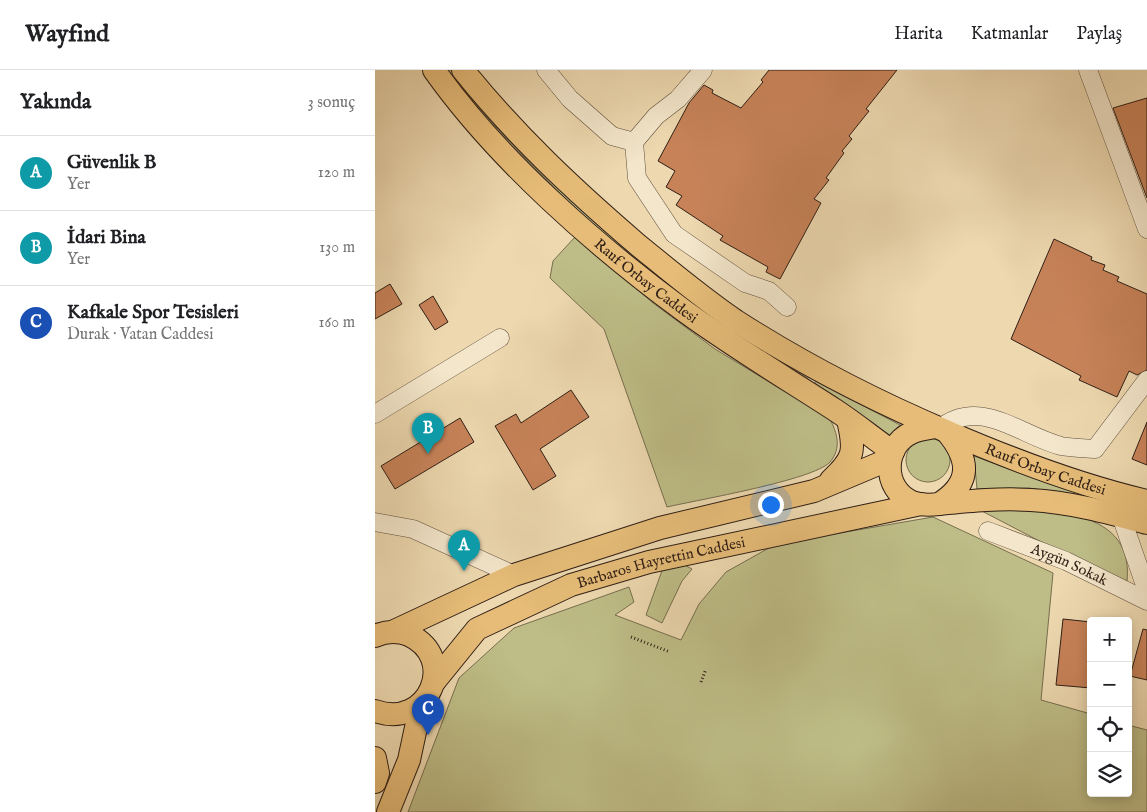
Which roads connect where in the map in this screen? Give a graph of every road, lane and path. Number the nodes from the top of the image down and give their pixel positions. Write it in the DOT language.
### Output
graph roads {
  1 [pos="434,70"];
  2 [pos="463,70"];
  3 [pos="546,70"];
  4 [pos="703,70"];
  5 [pos="1087,70"];
  6 [pos="635,142"];
  7 [pos="1147,229"];
  8 [pos="787,307"];
  9 [pos="500,338"];
  10 [pos="1147,380"];
  11 [pos="375,414"];
  12 [pos="848,420"];
  13 [pos="940,429"];
  14 [pos="891,455"];
  15 [pos="823,487"];
  16 [pos="1147,501"];
  17 [pos="930,504"];
  18 [pos="1121,516"];
  19 [pos="375,522"];
  20 [pos="1147,523"];
  21 [pos="988,531"];
  22 [pos="514,575"];
  23 [pos="1147,591"];
  24 [pos="1147,601"];
  25 [pos="380,634"];
  26 [pos="631,637"];
  27 [pos="669,652"];
  28 [pos="706,669"];
  29 [pos="434,682"];
  30 [pos="701,682"];
  31 [pos="421,704"];
  32 [pos="375,711"];
  33 [pos="375,758"];
  34 [pos="375,782"];
  35 [pos="388,812"];
  1 -- 12 [label="main road, Rauf Orbay Caddesi"];
  2 -- 13 [label="main road, Rauf Orbay Caddesi"];
  3 -- 6 [label="street"];
  4 -- 6 [label="street"];
  5 -- 7 [label="street"];
  6 -- 8 [label="street"];
  9 -- 11 [label="street"];
  10 -- 13 [label="street"];
  12 -- 14 [label="main road, Rauf Orbay Caddesi"];
  12 -- 15 [label="main road"];
  13 -- 14 [label="main road"];
  13 -- 16 [label="main road, Rauf Orbay Caddesi"];
  13 -- 17 [label="main road, Rauf Orbay Caddesi"];
  14 -- 15 [label="main road, Barbaros Hayrettin Caddesi"];
  14 -- 17 [label="main road"];
  15 -- 22 [label="main road, Barbaros Hayrettin Caddesi"];
  17 -- 18 [label="main road, Rauf Orbay Caddesi"];
  17 -- 29 [label="main road, Barbaros Hayrettin Caddesi"];
  18 -- 20 [label="main road, Rauf Orbay Caddesi"];
  18 -- 23 [label="street"];
  19 -- 22 [label="street"];
  21 -- 24 [label="street, Aygün Sokak"];
  22 -- 25 [label="main road, Barbaros Hayrettin Caddesi"];
  25 -- 29 [label="main road"];
  26 -- 27 [label="path"];
  28 -- 30 [label="path"];
  29 -- 31 [label="main road, Barbaros Hayrettin Caddesi"];
  31 -- 32 [label="main road"];
  31 -- 35 [label="main road"];
  33 -- 34 [label="main road"];
}
